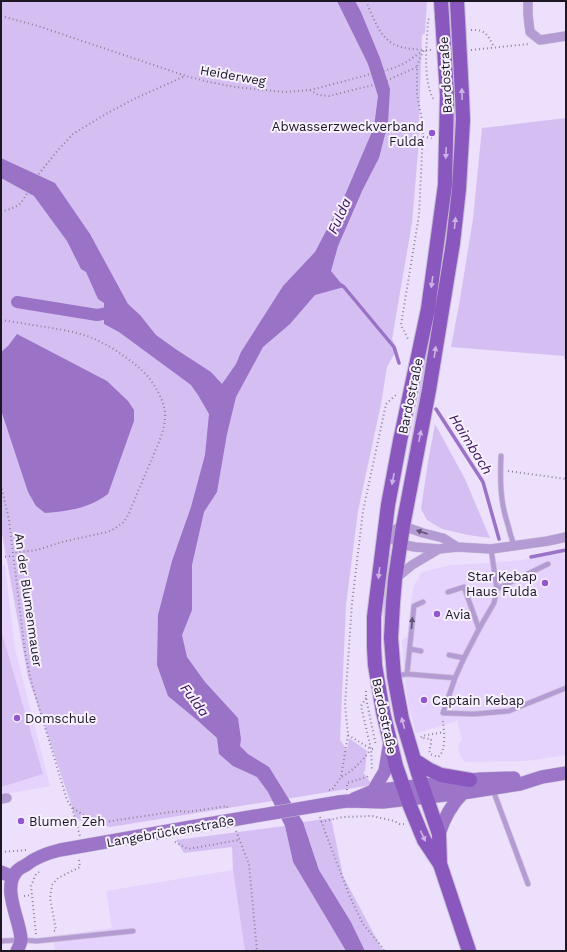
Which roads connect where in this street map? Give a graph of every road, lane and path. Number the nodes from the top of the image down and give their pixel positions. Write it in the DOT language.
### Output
graph roads {
  1 [pos="366,1"];
  2 [pos="441,1"];
  3 [pos="457,1"];
  4 [pos="528,1"];
  5 [pos="1,16"];
  6 [pos="431,17"];
  7 [pos="466,30"];
  8 [pos="566,36"];
  9 [pos="529,44"];
  10 [pos="494,47"];
  11 [pos="425,50"];
  12 [pos="433,50"];
  13 [pos="470,50"];
  14 [pos="417,67"];
  15 [pos="186,76"];
  16 [pos="310,90"];
  17 [pos="437,104"];
  18 [pos="423,138"];
  19 [pos="434,138"];
  20 [pos="1,212"];
  21 [pos="1,320"];
  22 [pos="409,342"];
  23 [pos="400,391"];
  24 [pos="501,456"];
  25 [pos="501,470"];
  26 [pos="566,479"];
  27 [pos="1,485"];
  28 [pos="404,526"];
  29 [pos="384,534"];
  30 [pos="566,537"];
  31 [pos="400,544"];
  32 [pos="515,546"];
  33 [pos="457,547"];
  34 [pos="439,549"];
  35 [pos="491,549"];
  36 [pos="13,555"];
  37 [pos="1,557"];
  38 [pos="548,564"];
  39 [pos="395,579"];
  40 [pos="497,589"];
  41 [pos="448,592"];
  42 [pos="423,602"];
  43 [pos="479,629"];
  44 [pos="410,650"];
  45 [pos="421,651"];
  46 [pos="449,656"];
  47 [pos="464,658"];
  48 [pos="401,675"];
  49 [pos="455,678"];
  50 [pos="566,688"];
  51 [pos="443,713"];
  52 [pos="444,732"];
  53 [pos="348,735"];
  54 [pos="390,741"];
  55 [pos="374,749"];
  56 [pos="414,760"];
  57 [pos="566,773"];
  58 [pos="542,777"];
  59 [pos="341,778"];
  60 [pos="470,780"];
  61 [pos="493,788"];
  62 [pos="326,791"];
  63 [pos="373,791"];
  64 [pos="424,791"];
  65 [pos="405,793"];
  66 [pos="463,793"];
  67 [pos="345,798"];
  68 [pos="72,808"];
  69 [pos="171,812"];
  70 [pos="229,812"];
  71 [pos="320,815"];
  72 [pos="172,816"];
  73 [pos="105,822"];
  74 [pos="321,822"];
  75 [pos="400,824"];
  76 [pos="77,826"];
  77 [pos="234,826"];
  78 [pos="439,834"];
  79 [pos="80,838"];
  80 [pos="239,840"];
  81 [pos="172,841"];
  82 [pos="73,859"];
  83 [pos="440,864"];
  84 [pos="42,869"];
  85 [pos="7,875"];
  86 [pos="528,884"];
  87 [pos="32,894"];
  88 [pos="23,896"];
  89 [pos="133,931"];
  90 [pos="48,940"];
  91 [pos="1,941"];
  92 [pos="37,941"];
  93 [pos="19,946"];
  94 [pos="257,951"];
  95 [pos="384,951"];
  96 [pos="469,951"];
  1 -- 11 [label="path"];
  2 -- 29 [label="main road, Bardostraße, one-way"];
  28 -- 3 [label="main road, Bardostraße, one-way"];
  4 -- 8 [label="street"];
  5 -- 15 [label="path"];
  6 -- 11 [label="path"];
  7 -- 10 [label="path"];
  9 -- 10 [label="path"];
  10 -- 13 [label="path"];
  11 -- 12 [label="path"];
  11 -- 14 [label="path"];
  11 -- 16 [label="path, Heiderweg"];
  11 -- 17 [label="path"];
  14 -- 16 [label="path"];
  14 -- 18 [label="path"];
  15 -- 16 [label="path, Heiderweg"];
  15 -- 20 [label="path, Heiderweg"];
  18 -- 19 [label="path"];
  18 -- 22 [label="path"];
  21 -- 36 [label="path"];
  23 -- 53 [label="path"];
  24 -- 25 [label="lane"];
  25 -- 26 [label="path"];
  25 -- 32 [label="lane"];
  27 -- 36 [label="path, An der Blumenmauer"];
  28 -- 29 [label="street"];
  28 -- 31 [label="main road, Bardostraße"];
  33 -- 28 [label="street, one-way"];
  29 -- 31 [label="street"];
  29 -- 54 [label="main road, Bardostraße, one-way"];
  30 -- 32 [label="street"];
  31 -- 34 [label="street"];
  31 -- 39 [label="main road, Bardostraße"];
  32 -- 35 [label="street"];
  33 -- 34 [label="street"];
  33 -- 35 [label="street"];
  34 -- 39 [label="street"];
  35 -- 40 [label="lane"];
  36 -- 37 [label="path"];
  36 -- 68 [label="path, An der Blumenmauer"];
  38 -- 40 [label="lane"];
  39 -- 48 [label="main road, Bardostraße"];
  40 -- 43 [label="lane"];
  41 -- 43 [label="lane"];
  44 -- 42 [label="lane, one-way"];
  43 -- 47 [label="lane"];
  44 -- 45 [label="lane"];
  44 -- 48 [label="lane"];
  46 -- 47 [label="lane"];
  47 -- 49 [label="lane"];
  48 -- 49 [label="lane"];
  56 -- 48 [label="main road, Bardostraße, one-way"];
  49 -- 51 [label="lane"];
  50 -- 51 [label="lane"];
  51 -- 52 [label="path"];
  52 -- 52 [label="path"];
  53 -- 55 [label="path"];
  53 -- 59 [label="path"];
  54 -- 63 [label="main road"];
  54 -- 65 [label="main road, Bardostraße"];
  55 -- 55 [label="path"];
  55 -- 59 [label="path"];
  55 -- 67 [label="path"];
  56 -- 60 [label="main road"];
  56 -- 64 [label="main road, Bardostraße"];
  57 -- 58 [label="main road"];
  58 -- 60 [label="main road"];
  58 -- 61 [label="main road"];
  59 -- 62 [label="path"];
  60 -- 64 [label="main road"];
  61 -- 66 [label="main road"];
  61 -- 86 [label="lane"];
  63 -- 65 [label="main road, Langebrückenstraße"];
  63 -- 67 [label="main road, Langebrückenstraße"];
  64 -- 65 [label="main road"];
  64 -- 66 [label="main road"];
  64 -- 78 [label="main road, Bardostraße"];
  65 -- 67 [label="main road, Langebrückenstraße"];
  65 -- 83 [label="main road, Bardostraße, one-way"];
  66 -- 78 [label="main road"];
  67 -- 85 [label="main road, Langebrückenstraße, bridge"];
  68 -- 73 [label="path"];
  68 -- 76 [label="path, An der Blumenmauer"];
  69 -- 70 [label="path"];
  69 -- 72 [label="path"];
  69 -- 73 [label="path"];
  71 -- 74 [label="path"];
  73 -- 76 [label="path"];
  74 -- 75 [label="path"];
  74 -- 95 [label="path"];
  76 -- 79 [label="path, An der Blumenmauer"];
  77 -- 80 [label="path"];
  78 -- 83 [label="main road, Bardostraße"];
  80 -- 81 [label="path"];
  80 -- 94 [label="path"];
  82 -- 90 [label="path"];
  83 -- 96 [label="main road"];
  84 -- 87 [label="path"];
  85 -- 93 [label="main road"];
  87 -- 88 [label="path"];
  87 -- 92 [label="path"];
  89 -- 90 [label="lane"];
  90 -- 92 [label="lane"];
  91 -- 93 [label="lane"];
  92 -- 93 [label="lane"];
}
